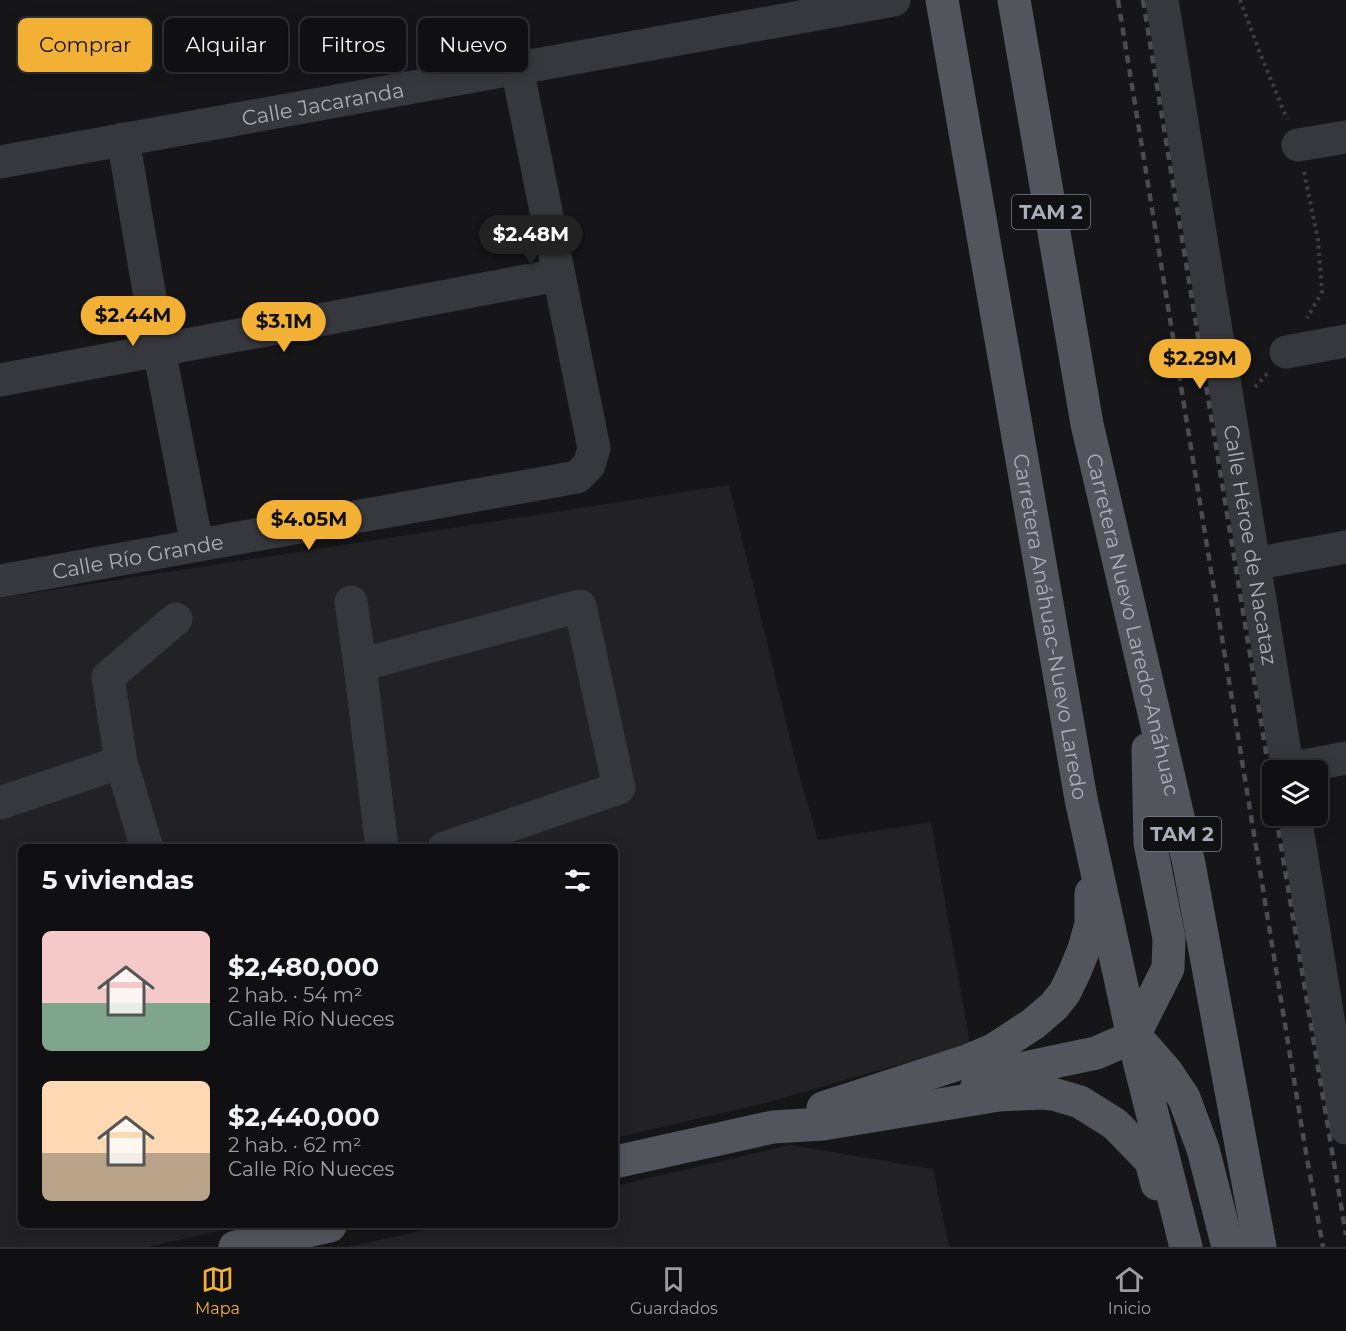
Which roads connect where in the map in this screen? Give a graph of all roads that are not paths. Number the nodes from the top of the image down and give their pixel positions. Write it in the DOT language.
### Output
graph roads {
  1 [pos="894,0"];
  2 [pos="942,0"];
  3 [pos="1014,0"];
  4 [pos="1162,0"];
  5 [pos="748,13"];
  6 [pos="528,65"];
  7 [pos="495,72"];
  8 [pos="518,72"];
  9 [pos="1346,136"];
  10 [pos="123,139"];
  11 [pos="1298,145"];
  12 [pos="0,162"];
  13 [pos="558,275"];
  14 [pos="1346,341"];
  15 [pos="159,350"];
  16 [pos="1286,352"];
  17 [pos="0,380"];
  18 [pos="197,545"];
  19 [pos="1346,547"];
  20 [pos="1254,564"];
  21 [pos="0,581"];
  22 [pos="351,602"];
  23 [pos="176,619"];
  24 [pos="360,665"];
  25 [pos="1147,682"];
  26 [pos="1346,758"];
  27 [pos="1286,760"];
  28 [pos="122,762"];
  29 [pos="1328,762"];
  30 [pos="1081,798"];
  31 [pos="0,803"];
  32 [pos="1297,826"];
  33 [pos="146,844"];
  34 [pos="382,844"];
  35 [pos="456,844"];
  36 [pos="1334,977"];
  37 [pos="1133,1037"];
  38 [pos="993,1050"];
  39 [pos="945,1104"];
  40 [pos="773,1127"];
  41 [pos="1346,1128"];
  42 [pos="618,1161"];
  43 [pos="238,1228"];
  44 [pos="321,1228"];
  45 [pos="236,1247"];
  46 [pos="1173,1247"];
  47 [pos="1186,1247"];
  48 [pos="1228,1247"];
  49 [pos="1260,1247"];
  1 -- 5 [label="street, Calle Jacaranda"];
  2 -- 30 [label="main road, Carretera Anáhuac-Nuevo Laredo / TAM 2"];
  3 -- 25 [label="main road, Carretera Nuevo Laredo-Anáhuac / TAM 2"];
  4 -- 20 [label="street, Calle Héroe de Nacataz"];
  5 -- 6 [label="street, Calle Jacaranda"];
  7 -- 10 [label="street, Calle Jacaranda"];
  8 -- 13 [label="street"];
  9 -- 11 [label="street"];
  10 -- 12 [label="street, Calle Jacaranda"];
  10 -- 15 [label="street"];
  13 -- 15 [label="street"];
  13 -- 18 [label="street, Calle Río Grande"];
  14 -- 16 [label="street"];
  15 -- 17 [label="street"];
  15 -- 18 [label="street"];
  18 -- 21 [label="street, Calle Río Grande"];
  19 -- 20 [label="street"];
  20 -- 27 [label="street, Calle Héroe de Nacataz"];
  22 -- 24 [label="street"];
  23 -- 28 [label="street"];
  24 -- 34 [label="street"];
  24 -- 35 [label="street"];
  25 -- 37 [label="main road"];
  25 -- 49 [label="main road, Carretera Nuevo Laredo-Anáhuac / TAM 2"];
  26 -- 29 [label="street"];
  28 -- 31 [label="street"];
  28 -- 33 [label="street"];
  30 -- 37 [label="main road, Carretera Anáhuac-Nuevo Laredo / TAM 2"];
  30 -- 38 [label="main road"];
  32 -- 36 [label="street"];
  36 -- 41 [label="street"];
  37 -- 38 [label="main road"];
  37 -- 39 [label="main road"];
  37 -- 47 [label="main road, Carretera Anáhuac-Nuevo Laredo / TAM 2"];
  37 -- 48 [label="main road"];
  38 -- 40 [label="main road"];
  39 -- 40 [label="main road"];
  39 -- 46 [label="main road"];
  40 -- 42 [label="main road"];
  43 -- 45 [label="street"];
  44 -- 45 [label="main road"];
}
